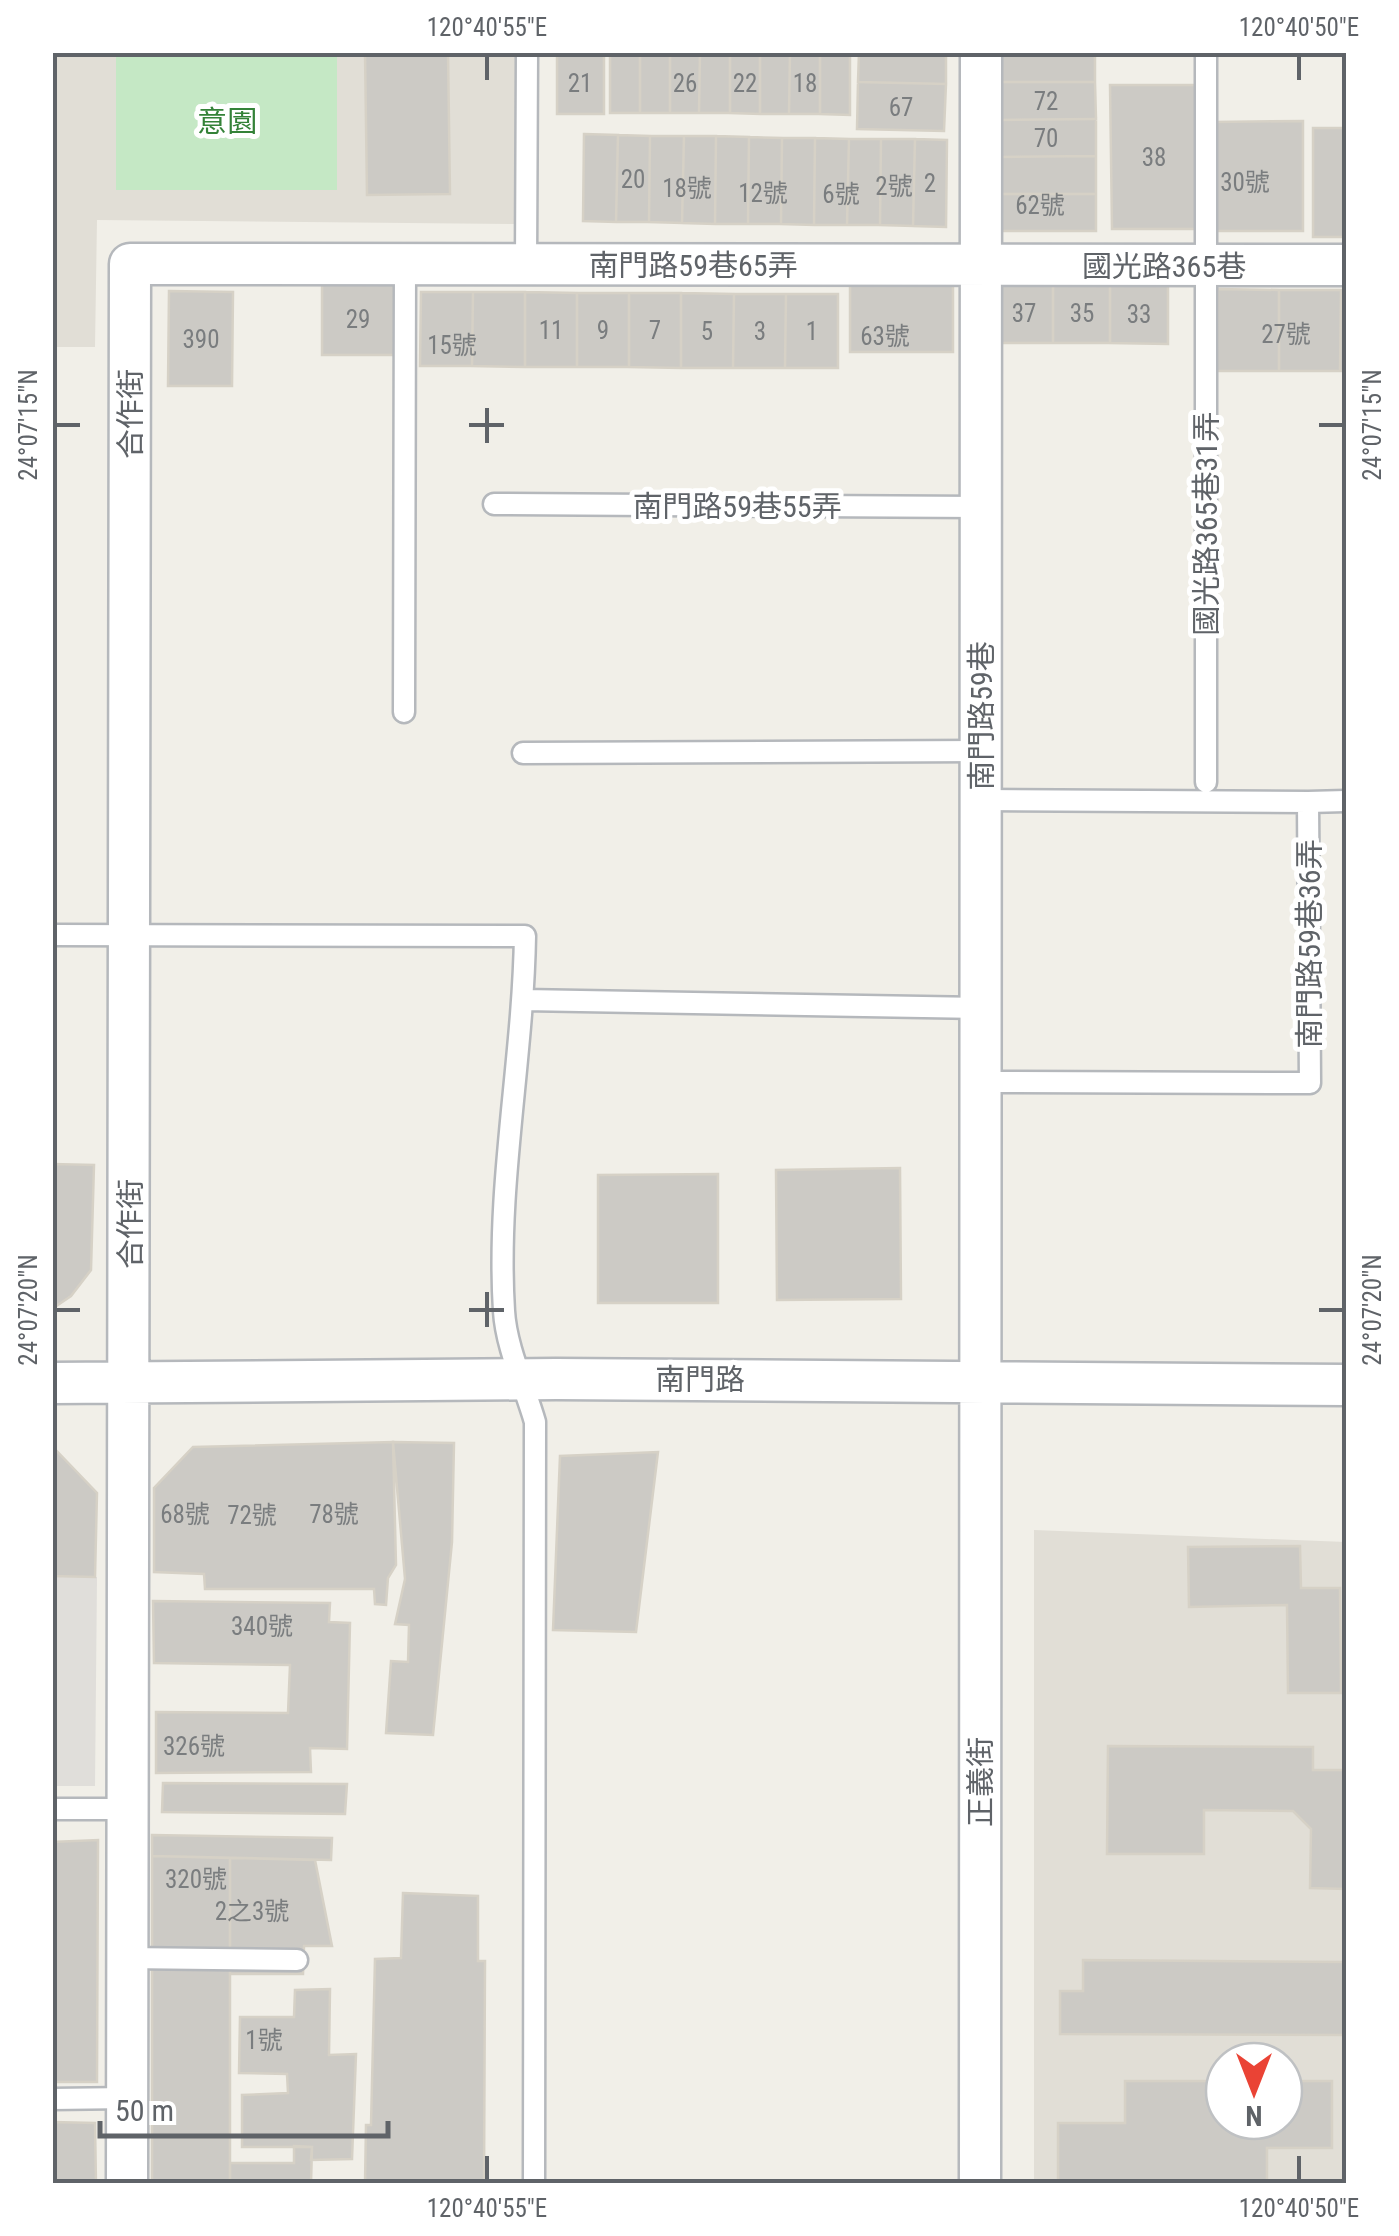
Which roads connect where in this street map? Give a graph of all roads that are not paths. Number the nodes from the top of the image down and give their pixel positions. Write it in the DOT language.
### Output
graph roads {
  1 [pos="527,52"];
  2 [pos="981,52"];
  3 [pos="1206,52"];
  4 [pos="130,264"];
  5 [pos="405,265"];
  6 [pos="526,265"];
  7 [pos="1346,265"];
  8 [pos="981,266"];
  9 [pos="1206,266"];
  10 [pos="494,504"];
  11 [pos="981,507"];
  12 [pos="404,712"];
  13 [pos="982,751"];
  14 [pos="524,753"];
  15 [pos="1206,782"];
  16 [pos="981,800"];
  17 [pos="1346,801"];
  18 [pos="1308,802"];
  19 [pos="129,934"];
  20 [pos="52,935"];
  21 [pos="524,1000"];
  22 [pos="981,1008"];
  23 [pos="981,1082"];
  24 [pos="523,1379"];
  25 [pos="981,1380"];
  26 [pos="130,1382"];
  27 [pos="52,1383"];
  28 [pos="1346,1385"];
  29 [pos="52,1808"];
  30 [pos="128,1808"];
  31 [pos="126,1958"];
  32 [pos="296,1960"];
  33 [pos="52,2098"];
  34 [pos="128,2098"];
  35 [pos="127,2184"];
  36 [pos="534,2184"];
  37 [pos="980,2184"];
  1 -- 6 [label="lane"];
  2 -- 8 [label="street, 南門路59巷"];
  3 -- 9 [label="lane, 國光路365巷31弄"];
  4 -- 5 [label="street, 南門路59巷65弄"];
  4 -- 19 [label="street, 合作街"];
  5 -- 6 [label="street, 南門路59巷65弄"];
  5 -- 12 [label="lane"];
  6 -- 8 [label="street, 南門路59巷65弄"];
  7 -- 9 [label="street, 國光路365巷"];
  8 -- 9 [label="street, 國光路365巷"];
  8 -- 11 [label="street, 南門路59巷"];
  9 -- 15 [label="lane, 國光路365巷31弄"];
  10 -- 11 [label="lane, 南門路59巷55弄"];
  11 -- 13 [label="street, 南門路59巷"];
  13 -- 14 [label="lane"];
  13 -- 16 [label="street, 南門路59巷"];
  16 -- 18 [label="lane, 南門路59巷36弄"];
  16 -- 22 [label="street, 南門路59巷"];
  17 -- 18 [label="lane"];
  18 -- 23 [label="lane, 南門路59巷36弄"];
  19 -- 20 [label="lane"];
  19 -- 21 [label="lane"];
  19 -- 26 [label="street, 合作街"];
  21 -- 22 [label="lane"];
  21 -- 24 [label="lane"];
  22 -- 23 [label="street, 南門路59巷"];
  23 -- 25 [label="street, 南門路59巷"];
  24 -- 25 [label="street, 南門路"];
  24 -- 26 [label="street, 南門路"];
  24 -- 36 [label="lane"];
  25 -- 28 [label="street, 南門路"];
  25 -- 37 [label="street, 正義街"];
  26 -- 27 [label="street, 南門路"];
  26 -- 30 [label="street, 合作街"];
  29 -- 30 [label="lane"];
  30 -- 31 [label="street, 合作街"];
  31 -- 32 [label="lane"];
  31 -- 34 [label="street, 合作街"];
  33 -- 34 [label="lane"];
  34 -- 35 [label="street, 合作街"];
}
